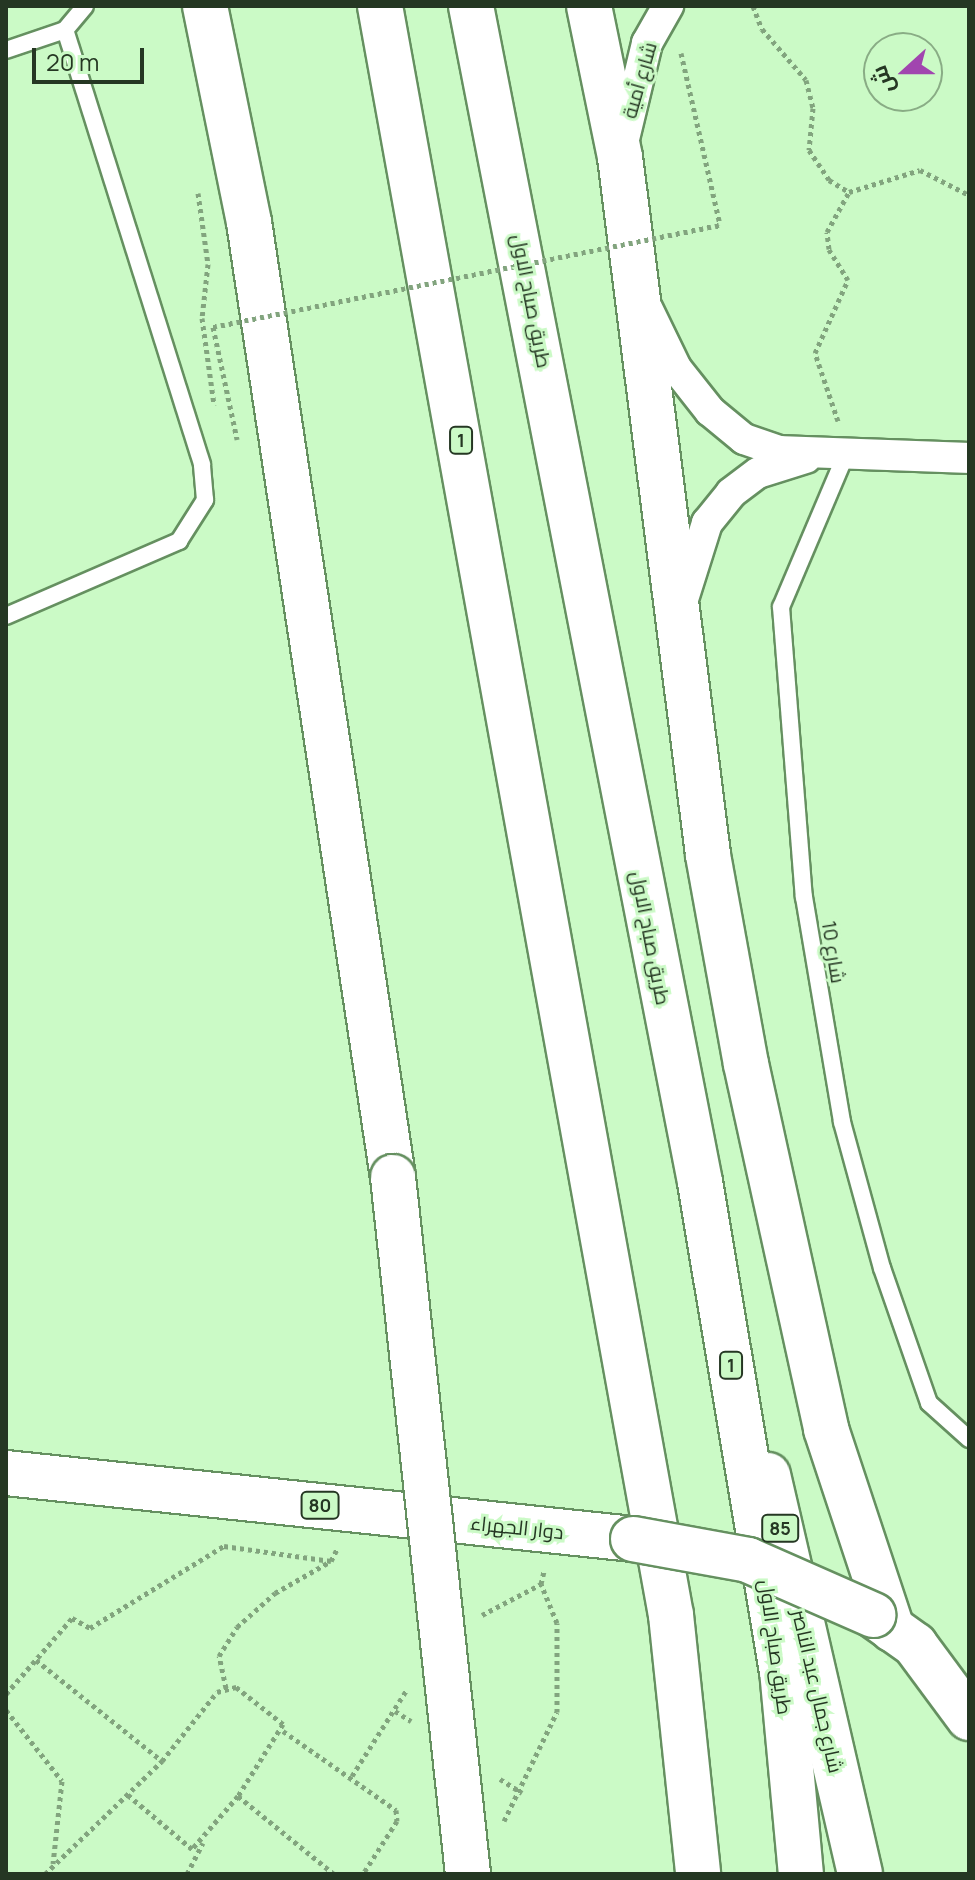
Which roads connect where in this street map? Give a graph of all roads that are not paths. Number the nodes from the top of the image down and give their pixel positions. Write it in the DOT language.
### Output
graph roads {
  1 [pos="85,6"];
  2 [pos="205,6"];
  3 [pos="380,6"];
  4 [pos="471,6"];
  5 [pos="589,6"];
  6 [pos="668,6"];
  7 [pos="65,30"];
  8 [pos="6,50"];
  9 [pos="620,157"];
  10 [pos="637,288"];
  11 [pos="837,454"];
  12 [pos="969,458"];
  13 [pos="6,616"];
  14 [pos="679,626"];
  15 [pos="700,1182"];
  16 [pos="969,1439"];
  17 [pos="6,1473"];
  18 [pos="893,1629"];
  19 [pos="969,1658"];
  20 [pos="969,1718"];
  21 [pos="468,1874"];
  22 [pos="698,1874"];
  23 [pos="801,1874"];
  24 [pos="860,1874"];
  1 -- 7 [label="lane"];
  2 -- 21 [label="main road, bridge"];
  3 -- 22 [label="main road, 1"];
  4 -- 15 [label="main road, طريق صباح الاول / 1"];
  5 -- 9 [label="main road"];
  6 -- 9 [label="street, شارع أمية"];
  7 -- 8 [label="lane"];
  7 -- 13 [label="lane"];
  9 -- 10 [label="main road"];
  10 -- 11 [label="street"];
  10 -- 14 [label="main road"];
  11 -- 12 [label="street"];
  11 -- 14 [label="street"];
  11 -- 16 [label="lane, شارع 10"];
  14 -- 18 [label="main road"];
  15 -- 23 [label="main road, طريق صباح الاول / 1"];
  15 -- 24 [label="main road, شارع جمال عبد الناصر / 85"];
  17 -- 18 [label="main road, دوار الجهراء / 80, bridge"];
  18 -- 19 [label="main road, 80"];
  18 -- 20 [label="main road, دوار الجهراء / 80"];
}
